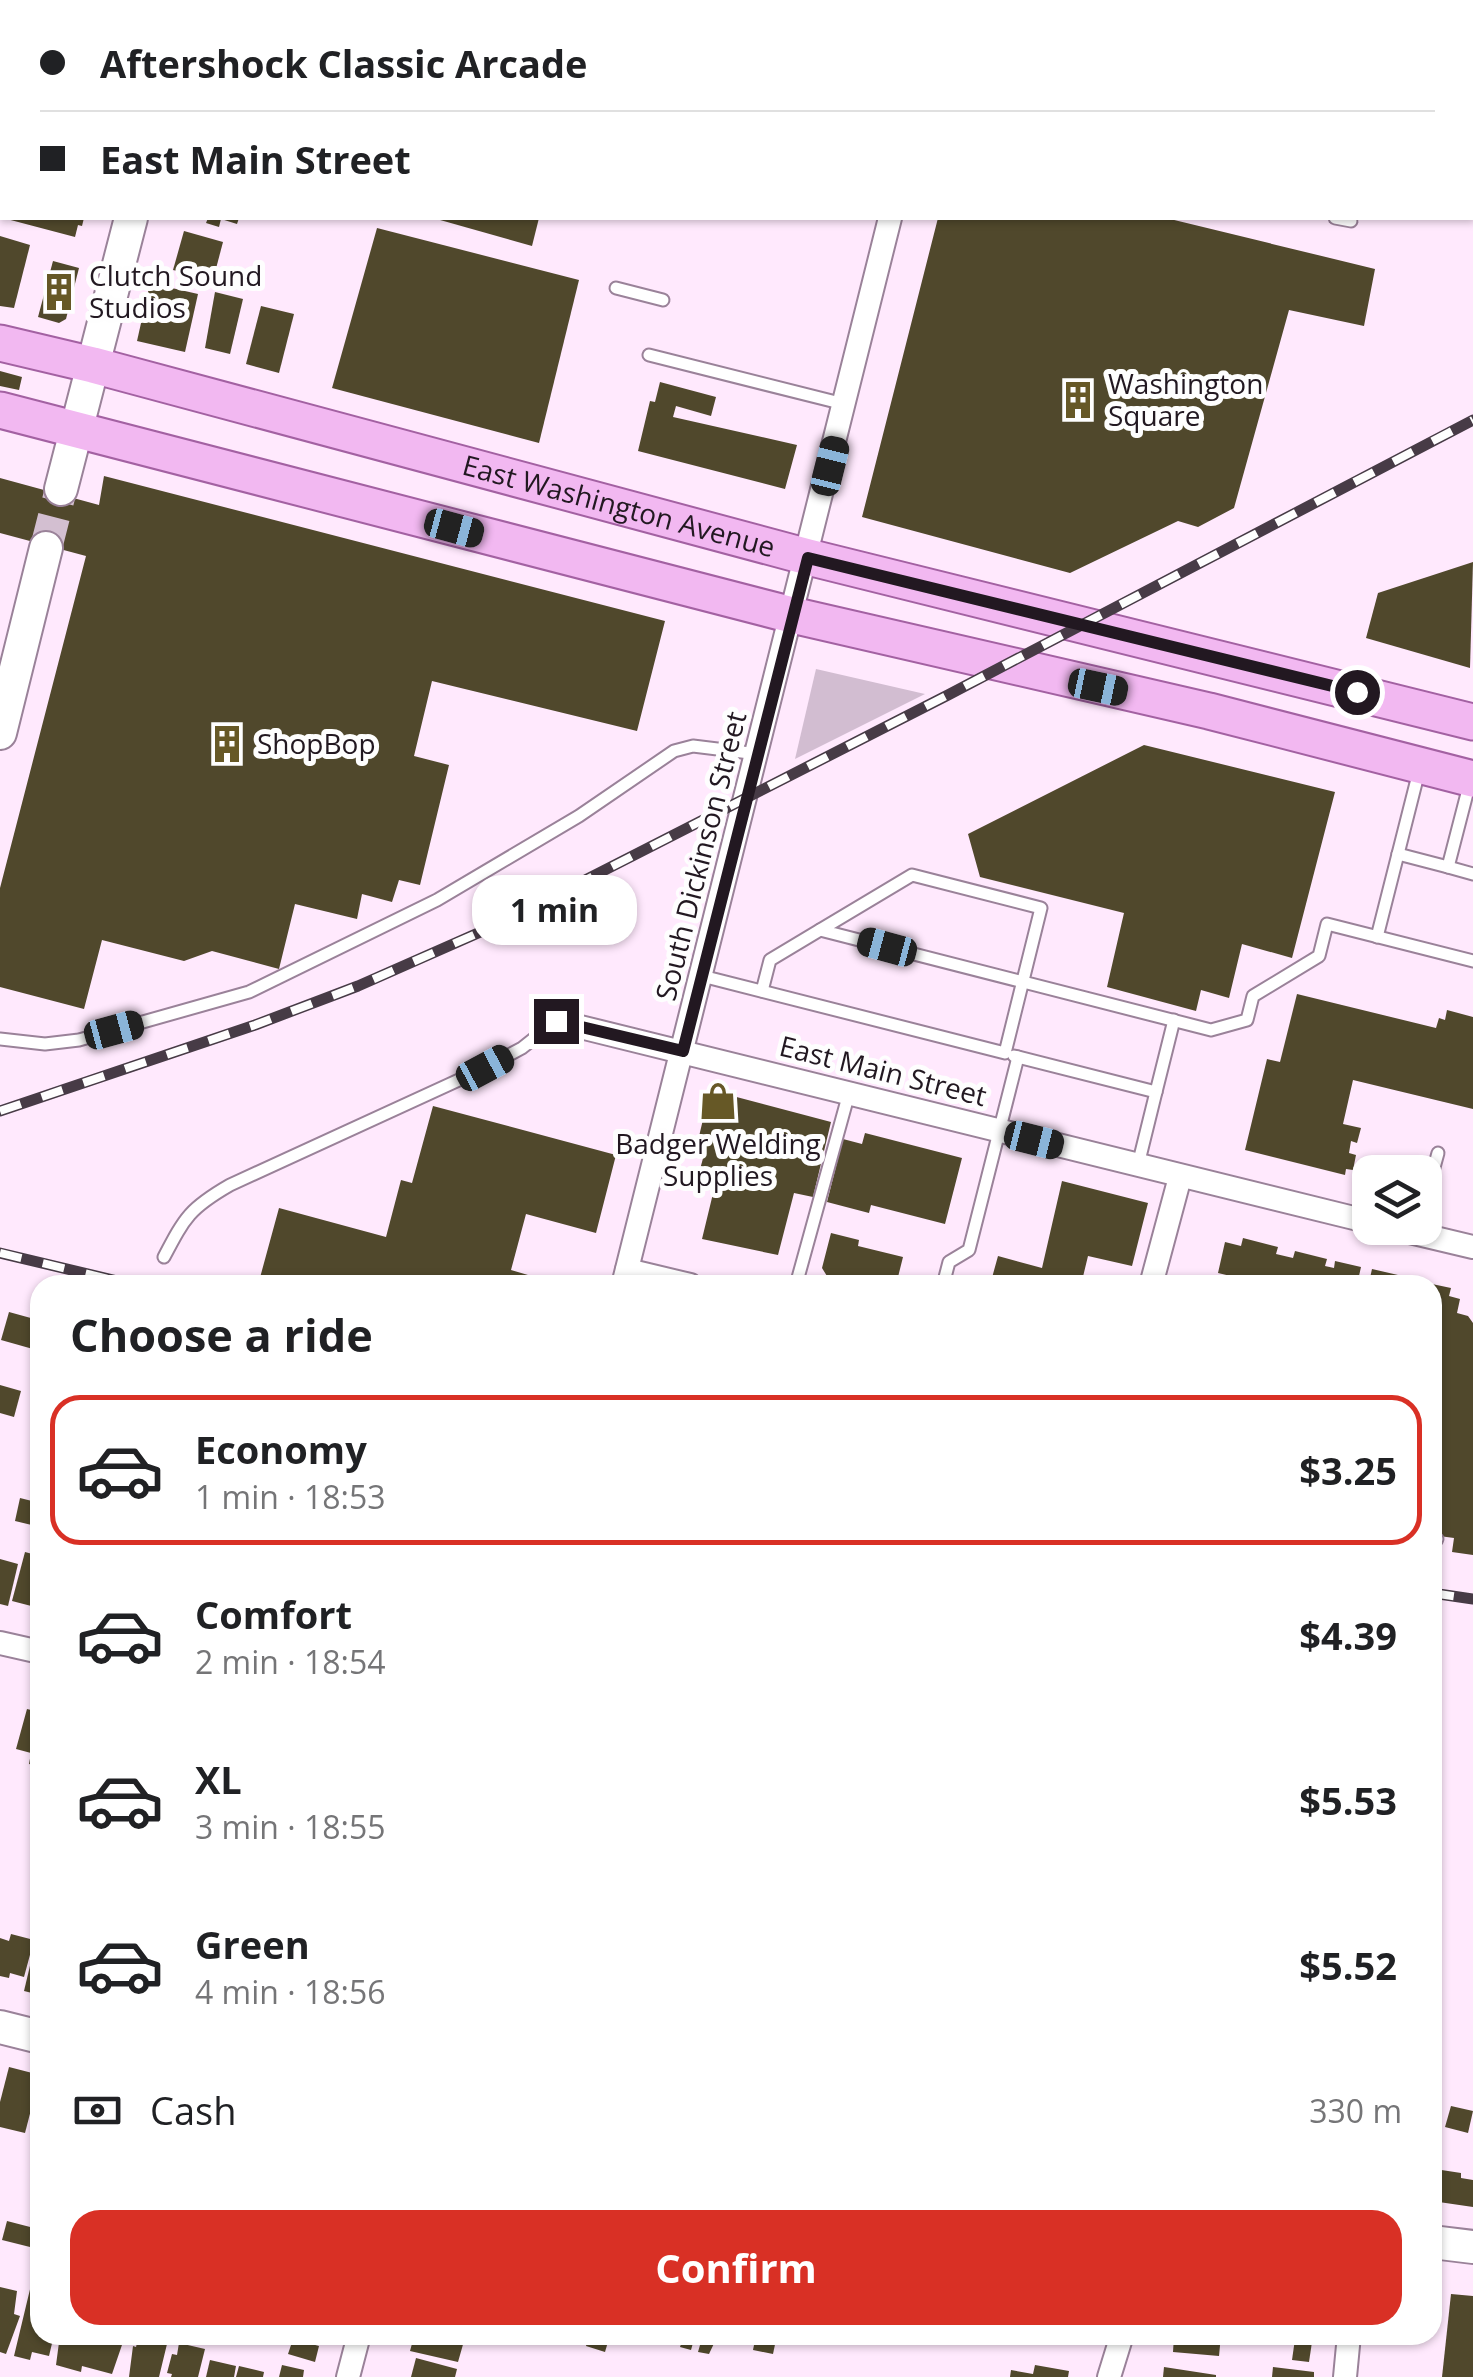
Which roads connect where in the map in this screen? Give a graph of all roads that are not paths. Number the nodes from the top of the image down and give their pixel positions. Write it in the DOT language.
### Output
graph roads {
  1 [pos="131,220"];
  2 [pos="890,220"];
  3 [pos="1345,220"];
  4 [pos="1350,221"];
  5 [pos="616,288"];
  6 [pos="663,300"];
  7 [pos="0,344"];
  8 [pos="649,355"];
  9 [pos="94,364"];
  10 [pos="844,405"];
  11 [pos="0,410"];
  12 [pos="76,430"];
  13 [pos="60,489"];
  14 [pos="46,548"];
  15 [pos="808,558"];
  16 [pos="792,616"];
  17 [pos="1473,722"];
  18 [pos="0,733"];
  19 [pos="758,754"];
  20 [pos="1420,765"];
  21 [pos="1472,778"];
  22 [pos="1398,854"];
  23 [pos="1448,868"];
  24 [pos="1473,874"];
  25 [pos="820,930"];
  26 [pos="1377,937"];
  27 [pos="1473,961"];
  28 [pos="702,976"];
  29 [pos="1022,982"];
  30 [pos="762,992"];
  31 [pos="1174,1020"];
  32 [pos="556,1021"];
  33 [pos="0,1038"];
  34 [pos="683,1051"];
  35 [pos="1011,1055"];
  36 [pos="1156,1092"];
  37 [pos="849,1093"];
  38 [pos="999,1131"];
  39 [pos="1138,1166"];
  40 [pos="1180,1176"];
  41 [pos="1352,1218"];
  42 [pos="1442,1238"];
  43 [pos="1473,1247"];
  44 [pos="164,1257"];
  45 [pos="626,1275"];
  46 [pos="799,1275"];
  47 [pos="946,1275"];
  48 [pos="1155,1275"];
  49 [pos="0,1643"];
  50 [pos="30,1650"];
  51 [pos="0,2027"];
  52 [pos="30,2034"];
  53 [pos="1442,2243"];
  54 [pos="1473,2247"];
  55 [pos="356,2345"];
  56 [pos="1119,2345"];
  57 [pos="1349,2345"];
  58 [pos="348,2377"];
  59 [pos="1110,2377"];
  60 [pos="1345,2377"];
  1 -- 9 [label="street"];
  2 -- 10 [label="street, South Dickinson Street"];
  3 -- 4 [label="lane"];
  5 -- 6 [label="lane"];
  7 -- 9 [label="main road, East Washington Avenue"];
  8 -- 10 [label="lane"];
  9 -- 12 [label="street"];
  9 -- 15 [label="main road, East Washington Avenue"];
  10 -- 15 [label="street, South Dickinson Street"];
  11 -- 12 [label="main road"];
  12 -- 13 [label="street"];
  12 -- 16 [label="main road"];
  14 -- 18 [label="street"];
  15 -- 16 [label="street, South Dickinson Street"];
  15 -- 17 [label="main road, East Washington Avenue"];
  16 -- 19 [label="street, South Dickinson Street"];
  16 -- 20 [label="main road"];
  19 -- 28 [label="street, South Dickinson Street"];
  19 -- 33 [label="lane"];
  20 -- 21 [label="main road"];
  20 -- 22 [label="lane"];
  21 -- 23 [label="lane"];
  22 -- 23 [label="lane"];
  22 -- 26 [label="lane"];
  23 -- 24 [label="lane"];
  25 -- 29 [label="lane"];
  25 -- 29 [label="lane"];
  25 -- 30 [label="lane"];
  26 -- 27 [label="lane"];
  26 -- 31 [label="lane"];
  28 -- 30 [label="lane"];
  28 -- 34 [label="street, South Dickinson Street"];
  29 -- 31 [label="lane"];
  29 -- 35 [label="lane"];
  30 -- 35 [label="lane"];
  31 -- 36 [label="lane"];
  32 -- 34 [label="street, East Main Street"];
  32 -- 44 [label="lane"];
  34 -- 37 [label="street, East Main Street"];
  34 -- 45 [label="street, South Dickinson Street"];
  35 -- 36 [label="lane"];
  35 -- 38 [label="lane"];
  36 -- 39 [label="lane"];
  37 -- 38 [label="street, East Main Street"];
  37 -- 46 [label="lane"];
  38 -- 39 [label="street, East Main Street"];
  38 -- 47 [label="lane"];
  39 -- 40 [label="street, East Main Street"];
  40 -- 41 [label="street, East Main Street"];
  40 -- 48 [label="street"];
  42 -- 43 [label="street"];
  49 -- 50 [label="street"];
  51 -- 52 [label="street"];
  53 -- 54 [label="street"];
  55 -- 58 [label="street"];
  56 -- 59 [label="street"];
  57 -- 60 [label="street"];
}
